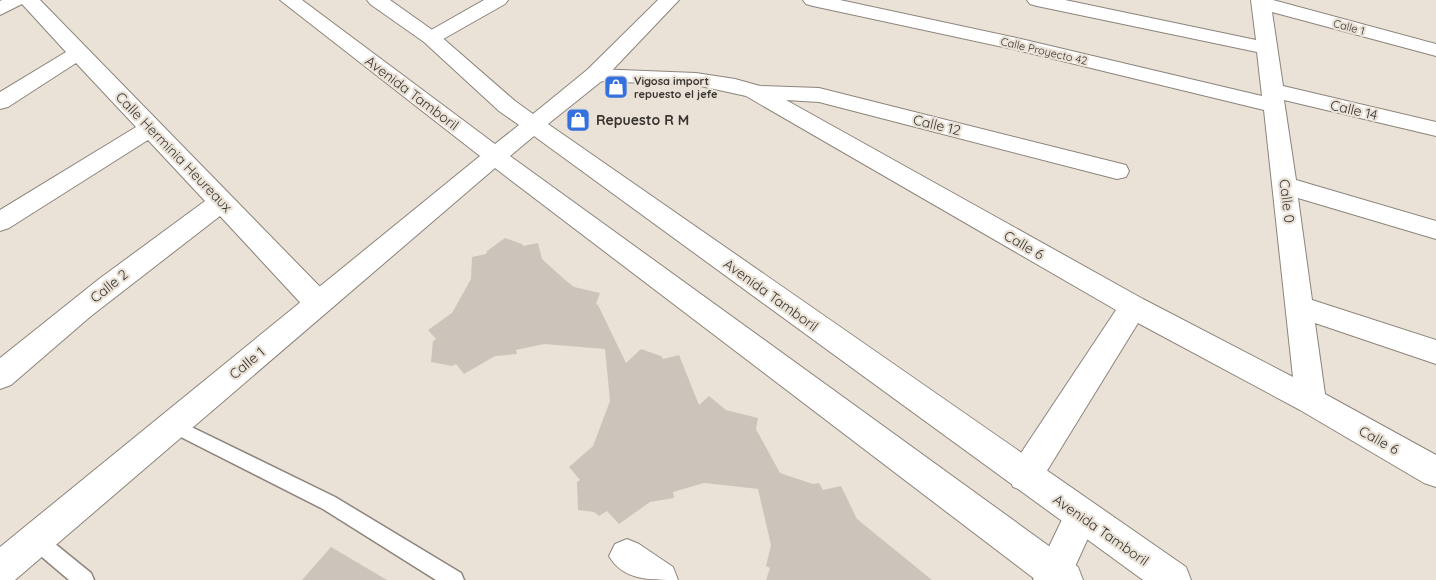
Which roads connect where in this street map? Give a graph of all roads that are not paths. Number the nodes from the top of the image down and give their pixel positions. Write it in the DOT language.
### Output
graph roads {
  1 [pos="16,0"];
  2 [pos="29,0"];
  3 [pos="290,0"];
  4 [pos="378,0"];
  5 [pos="498,0"];
  6 [pos="668,0"];
  7 [pos="814,0"];
  8 [pos="1037,0"];
  9 [pos="1262,1"];
  10 [pos="1120,8"];
  11 [pos="0,9"];
  12 [pos="431,38"];
  13 [pos="1266,48"];
  14 [pos="1436,50"];
  15 [pos="78,53"];
  16 [pos="596,75"];
  17 [pos="754,91"];
  18 [pos="1273,98"];
  19 [pos="0,102"];
  20 [pos="532,125"];
  21 [pos="150,128"];
  22 [pos="1436,129"];
  23 [pos="494,156"];
  24 [pos="1117,171"];
  25 [pos="1286,186"];
  26 [pos="222,201"];
  27 [pos="0,222"];
  28 [pos="1436,230"];
  29 [pos="318,303"];
  30 [pos="1132,307"];
  31 [pos="1301,308"];
  32 [pos="1436,352"];
  33 [pos="0,376"];
  34 [pos="1311,402"];
  35 [pos="173,425"];
  36 [pos="1436,472"];
  37 [pos="1025,476"];
  38 [pos="1081,516"];
  39 [pos="627,556"];
  40 [pos="12,559"];
  41 [pos="1057,577"];
  42 [pos="84,580"];
  43 [pos="454,580"];
  44 [pos="660,580"];
  45 [pos="1173,580"];
  1 -- 11 [label="street"];
  2 -- 15 [label="street, Calle Herminia Heureaux"];
  3 -- 23 [label="street, Avenida Tamboril"];
  4 -- 12 [label="street, Avenida Tamboril"];
  5 -- 12 [label="street"];
  6 -- 16 [label="street, Calle 1"];
  7 -- 18 [label="street, Calle Proyecto 42"];
  8 -- 10 [label="street"];
  9 -- 13 [label="street, Calle 0"];
  9 -- 14 [label="street, Calle 1"];
  10 -- 13 [label="street"];
  12 -- 20 [label="street, Avenida Tamboril"];
  13 -- 18 [label="street, Calle 0"];
  15 -- 19 [label="street"];
  15 -- 21 [label="street, Calle Herminia Heureaux"];
  16 -- 17 [label="street, Calle 6"];
  16 -- 20 [label="street, Calle 1"];
  17 -- 24 [label="street, Calle 12"];
  17 -- 30 [label="street, Calle 6"];
  18 -- 22 [label="street, Calle 14"];
  18 -- 25 [label="street, Calle 0"];
  20 -- 23 [label="street, Calle 1"];
  20 -- 37 [label="street, Avenida Tamboril"];
  21 -- 26 [label="street, Calle Herminia Heureaux"];
  21 -- 27 [label="street"];
  23 -- 29 [label="street, Calle 1"];
  23 -- 41 [label="street, Avenida Tamboril"];
  25 -- 28 [label="street"];
  25 -- 31 [label="street, Calle 0"];
  26 -- 29 [label="street, Calle Herminia Heureaux"];
  26 -- 33 [label="street, Calle 2"];
  29 -- 35 [label="street, Calle 1"];
  30 -- 34 [label="street, Calle 6"];
  30 -- 37 [label="street"];
  31 -- 32 [label="street"];
  31 -- 34 [label="street, Calle 0"];
  34 -- 36 [label="street, Calle 6"];
  35 -- 40 [label="street, Calle 1"];
  35 -- 43 [label="lane"];
  37 -- 38 [label="street, Avenida Tamboril"];
  38 -- 41 [label="street"];
  38 -- 45 [label="street, Avenida Tamboril"];
  39 -- 44 [label="street"];
  40 -- 42 [label="lane"];
}
